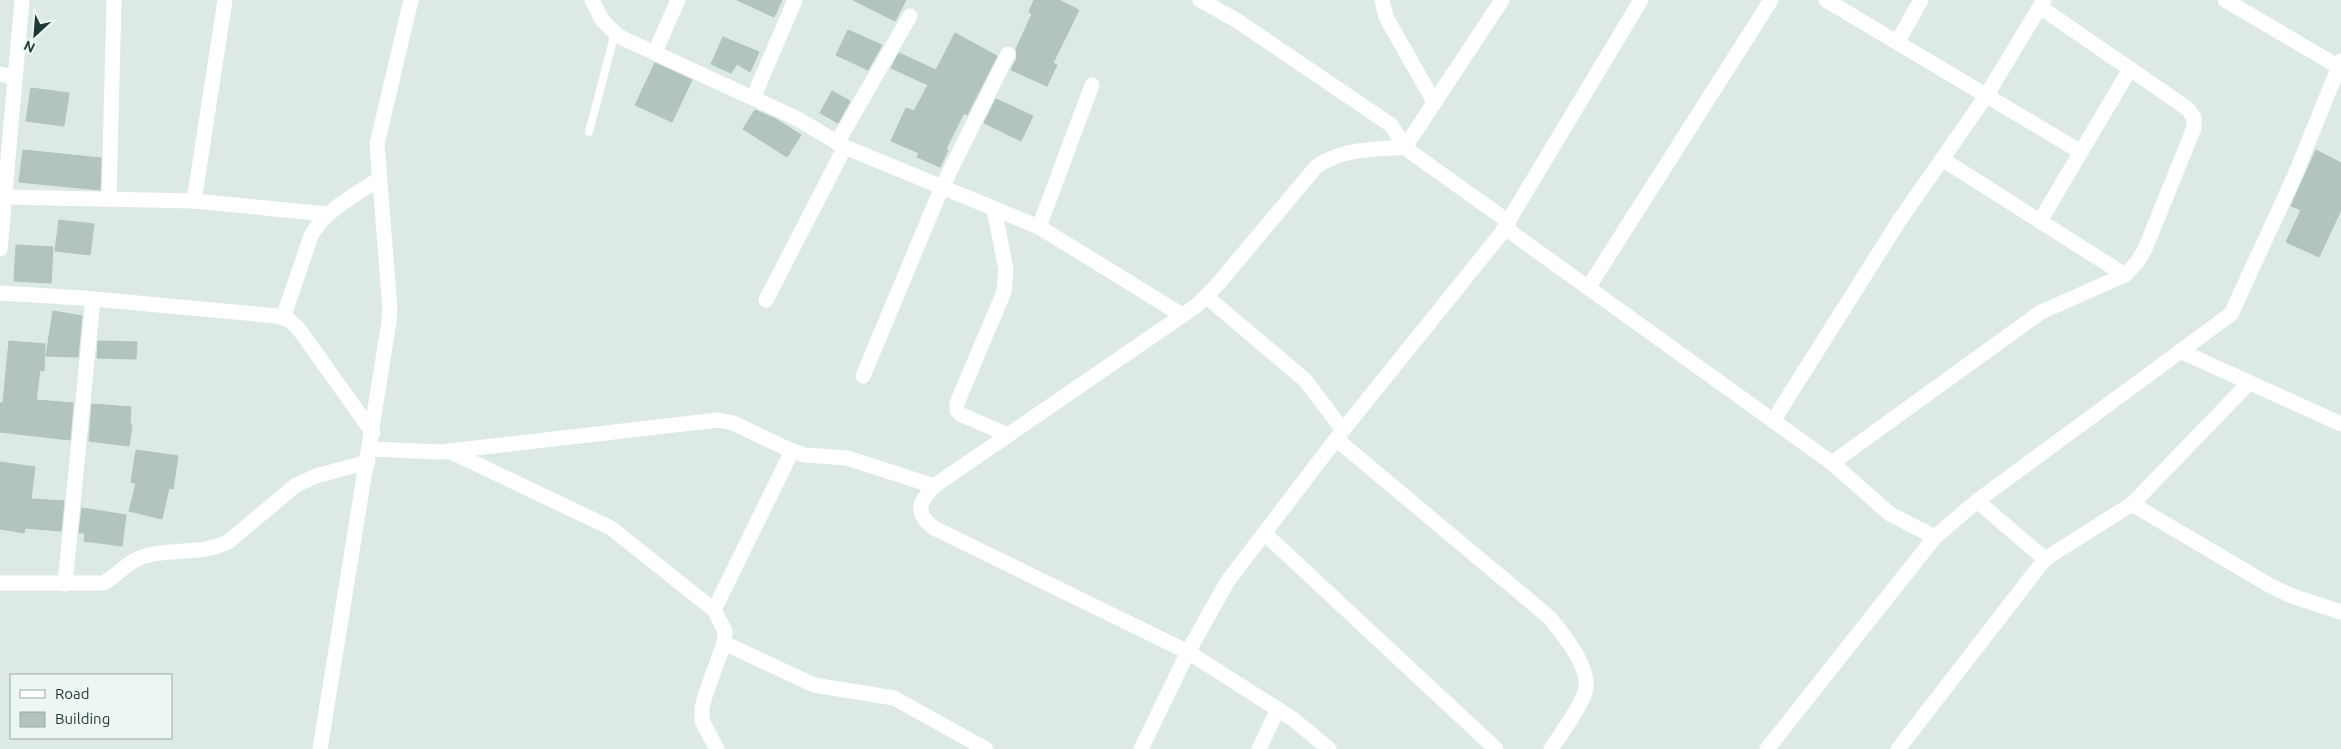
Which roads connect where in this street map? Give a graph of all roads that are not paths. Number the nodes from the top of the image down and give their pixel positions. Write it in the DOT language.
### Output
graph roads {
  1 [pos="22,0"];
  2 [pos="114,0"];
  3 [pos="226,0"];
  4 [pos="410,0"];
  5 [pos="592,0"];
  6 [pos="678,0"];
  7 [pos="795,0"];
  8 [pos="1200,0"];
  9 [pos="1382,0"];
  10 [pos="1502,0"];
  11 [pos="1642,0"];
  12 [pos="1770,0"];
  13 [pos="1826,0"];
  14 [pos="1922,0"];
  15 [pos="2225,0"];
  16 [pos="2042,4"];
  17 [pos="910,16"];
  18 [pos="615,33"];
  19 [pos="1898,41"];
  20 [pos="655,52"];
  21 [pos="1008,54"];
  22 [pos="2340,64"];
  23 [pos="2130,69"];
  24 [pos="8,76"];
  25 [pos="1092,85"];
  26 [pos="1986,96"];
  27 [pos="753,98"];
  28 [pos="1434,102"];
  29 [pos="589,132"];
  30 [pos="841,145"];
  31 [pos="1405,147"];
  32 [pos="2081,152"];
  33 [pos="1942,159"];
  34 [pos="379,179"];
  35 [pos="942,187"];
  36 [pos="5,197"];
  37 [pos="109,199"];
  38 [pos="194,201"];
  39 [pos="994,209"];
  40 [pos="327,214"];
  41 [pos="2040,221"];
  42 [pos="1507,225"];
  43 [pos="1039,227"];
  44 [pos="0,249"];
  45 [pos="2125,275"];
  46 [pos="1588,288"];
  47 [pos="0,292"];
  48 [pos="1206,297"];
  49 [pos="93,299"];
  50 [pos="766,300"];
  51 [pos="1182,315"];
  52 [pos="283,318"];
  53 [pos="2180,352"];
  54 [pos="864,376"];
  55 [pos="2249,383"];
  56 [pos="1773,421"];
  57 [pos="2341,424"];
  58 [pos="372,433"];
  59 [pos="1340,434"];
  60 [pos="1008,435"];
  61 [pos="449,451"];
  62 [pos="792,451"];
  63 [pos="369,456"];
  64 [pos="1832,463"];
  65 [pos="934,486"];
  66 [pos="1977,501"];
  67 [pos="2132,504"];
  68 [pos="1264,533"];
  69 [pos="1935,537"];
  70 [pos="2045,559"];
  71 [pos="0,583"];
  72 [pos="65,584"];
  73 [pos="714,610"];
  74 [pos="2341,612"];
  75 [pos="724,643"];
  76 [pos="1188,652"];
  77 [pos="1278,709"];
  78 [pos="320,749"];
  79 [pos="717,749"];
  80 [pos="986,749"];
  81 [pos="1141,749"];
  82 [pos="1259,749"];
  83 [pos="1329,749"];
  84 [pos="1496,749"];
  85 [pos="1551,749"];
  86 [pos="1767,749"];
  87 [pos="1898,749"];
  1 -- 24 [label="street"];
  2 -- 37 [label="street"];
  3 -- 38 [label="street"];
  4 -- 34 [label="street"];
  5 -- 18 [label="street"];
  6 -- 20 [label="street"];
  7 -- 27 [label="street"];
  8 -- 31 [label="street"];
  9 -- 28 [label="street"];
  10 -- 28 [label="street"];
  11 -- 42 [label="street"];
  12 -- 46 [label="street"];
  13 -- 19 [label="street"];
  14 -- 19 [label="street"];
  15 -- 22 [label="street"];
  16 -- 23 [label="street"];
  16 -- 26 [label="street"];
  17 -- 30 [label="street"];
  18 -- 20 [label="street"];
  18 -- 29 [label="lane"];
  19 -- 26 [label="street"];
  20 -- 27 [label="street"];
  21 -- 35 [label="street"];
  22 -- 53 [label="street"];
  23 -- 32 [label="street"];
  23 -- 45 [label="street"];
  24 -- 36 [label="street"];
  25 -- 43 [label="street"];
  26 -- 32 [label="street"];
  26 -- 33 [label="street"];
  27 -- 30 [label="street"];
  28 -- 31 [label="street"];
  30 -- 35 [label="street"];
  30 -- 50 [label="street"];
  31 -- 42 [label="street"];
  31 -- 48 [label="street"];
  32 -- 41 [label="street"];
  33 -- 41 [label="street"];
  33 -- 56 [label="street"];
  34 -- 40 [label="street"];
  34 -- 58 [label="street"];
  35 -- 39 [label="street"];
  35 -- 54 [label="street"];
  36 -- 37 [label="street"];
  36 -- 44 [label="street"];
  37 -- 38 [label="street"];
  38 -- 40 [label="street"];
  39 -- 43 [label="street"];
  39 -- 60 [label="street"];
  40 -- 52 [label="street"];
  41 -- 45 [label="street"];
  42 -- 46 [label="street"];
  42 -- 59 [label="street"];
  43 -- 51 [label="street"];
  45 -- 64 [label="street"];
  46 -- 56 [label="street"];
  47 -- 49 [label="street"];
  48 -- 51 [label="street"];
  48 -- 59 [label="street"];
  49 -- 52 [label="street"];
  49 -- 72 [label="street"];
  51 -- 60 [label="street"];
  52 -- 58 [label="street"];
  53 -- 55 [label="street"];
  53 -- 66 [label="street"];
  55 -- 57 [label="street"];
  55 -- 67 [label="street"];
  56 -- 64 [label="street"];
  58 -- 63 [label="street"];
  59 -- 68 [label="street"];
  59 -- 85 [label="street"];
  60 -- 65 [label="street"];
  61 -- 62 [label="street"];
  61 -- 63 [label="street"];
  61 -- 73 [label="street"];
  62 -- 65 [label="street"];
  62 -- 73 [label="street"];
  63 -- 72 [label="street"];
  63 -- 78 [label="street"];
  64 -- 69 [label="street"];
  65 -- 76 [label="street"];
  66 -- 69 [label="street"];
  66 -- 70 [label="street"];
  67 -- 70 [label="street"];
  67 -- 74 [label="street"];
  68 -- 76 [label="street"];
  68 -- 84 [label="street"];
  69 -- 86 [label="street"];
  70 -- 87 [label="street"];
  71 -- 72 [label="street"];
  73 -- 75 [label="street"];
  75 -- 79 [label="street"];
  75 -- 80 [label="street"];
  76 -- 77 [label="street"];
  76 -- 81 [label="street"];
  77 -- 82 [label="street"];
  77 -- 83 [label="street"];
}
